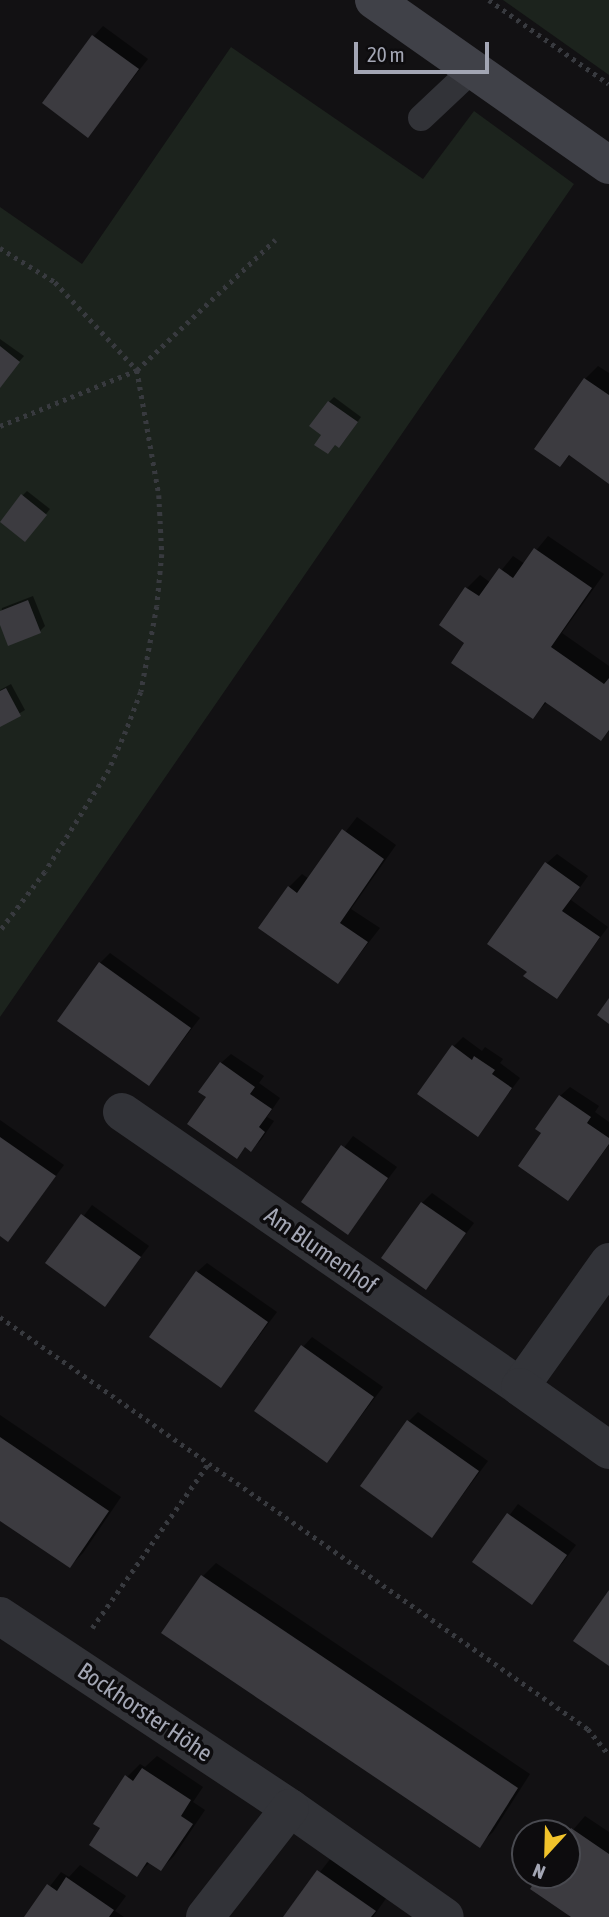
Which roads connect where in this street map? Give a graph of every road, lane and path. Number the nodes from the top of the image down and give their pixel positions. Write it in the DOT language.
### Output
graph roads {
  1 [pos="374,0"];
  2 [pos="489,0"];
  3 [pos="472,70"];
  4 [pos="609,84"];
  5 [pos="421,118"];
  6 [pos="609,165"];
  7 [pos="275,240"];
  8 [pos="0,248"];
  9 [pos="137,370"];
  10 [pos="0,426"];
  11 [pos="0,931"];
  12 [pos="122,1112"];
  13 [pos="609,1262"];
  14 [pos="0,1317"];
  15 [pos="520,1387"];
  16 [pos="609,1450"];
  17 [pos="209,1463"];
  18 [pos="0,1616"];
  19 [pos="68,1661"];
  20 [pos="609,1755"];
  21 [pos="290,1808"];
  22 [pos="205,1917"];
  23 [pos="445,1917"];
  1 -- 3 [label="main road"];
  2 -- 4 [label="path"];
  3 -- 5 [label="lane"];
  3 -- 6 [label="main road"];
  7 -- 9 [label="path"];
  8 -- 9 [label="path"];
  9 -- 10 [label="path"];
  9 -- 11 [label="path"];
  12 -- 15 [label="street, Am Blumenhof"];
  13 -- 15 [label="street"];
  14 -- 17 [label="path"];
  15 -- 16 [label="street, Am Blumenhof"];
  17 -- 19 [label="path"];
  17 -- 20 [label="path"];
  18 -- 19 [label="street, Bockhorster Höhe"];
  19 -- 21 [label="street, Bockhorster Höhe"];
  21 -- 22 [label="street"];
  21 -- 23 [label="street, Bockhorster Höhe"];
}
